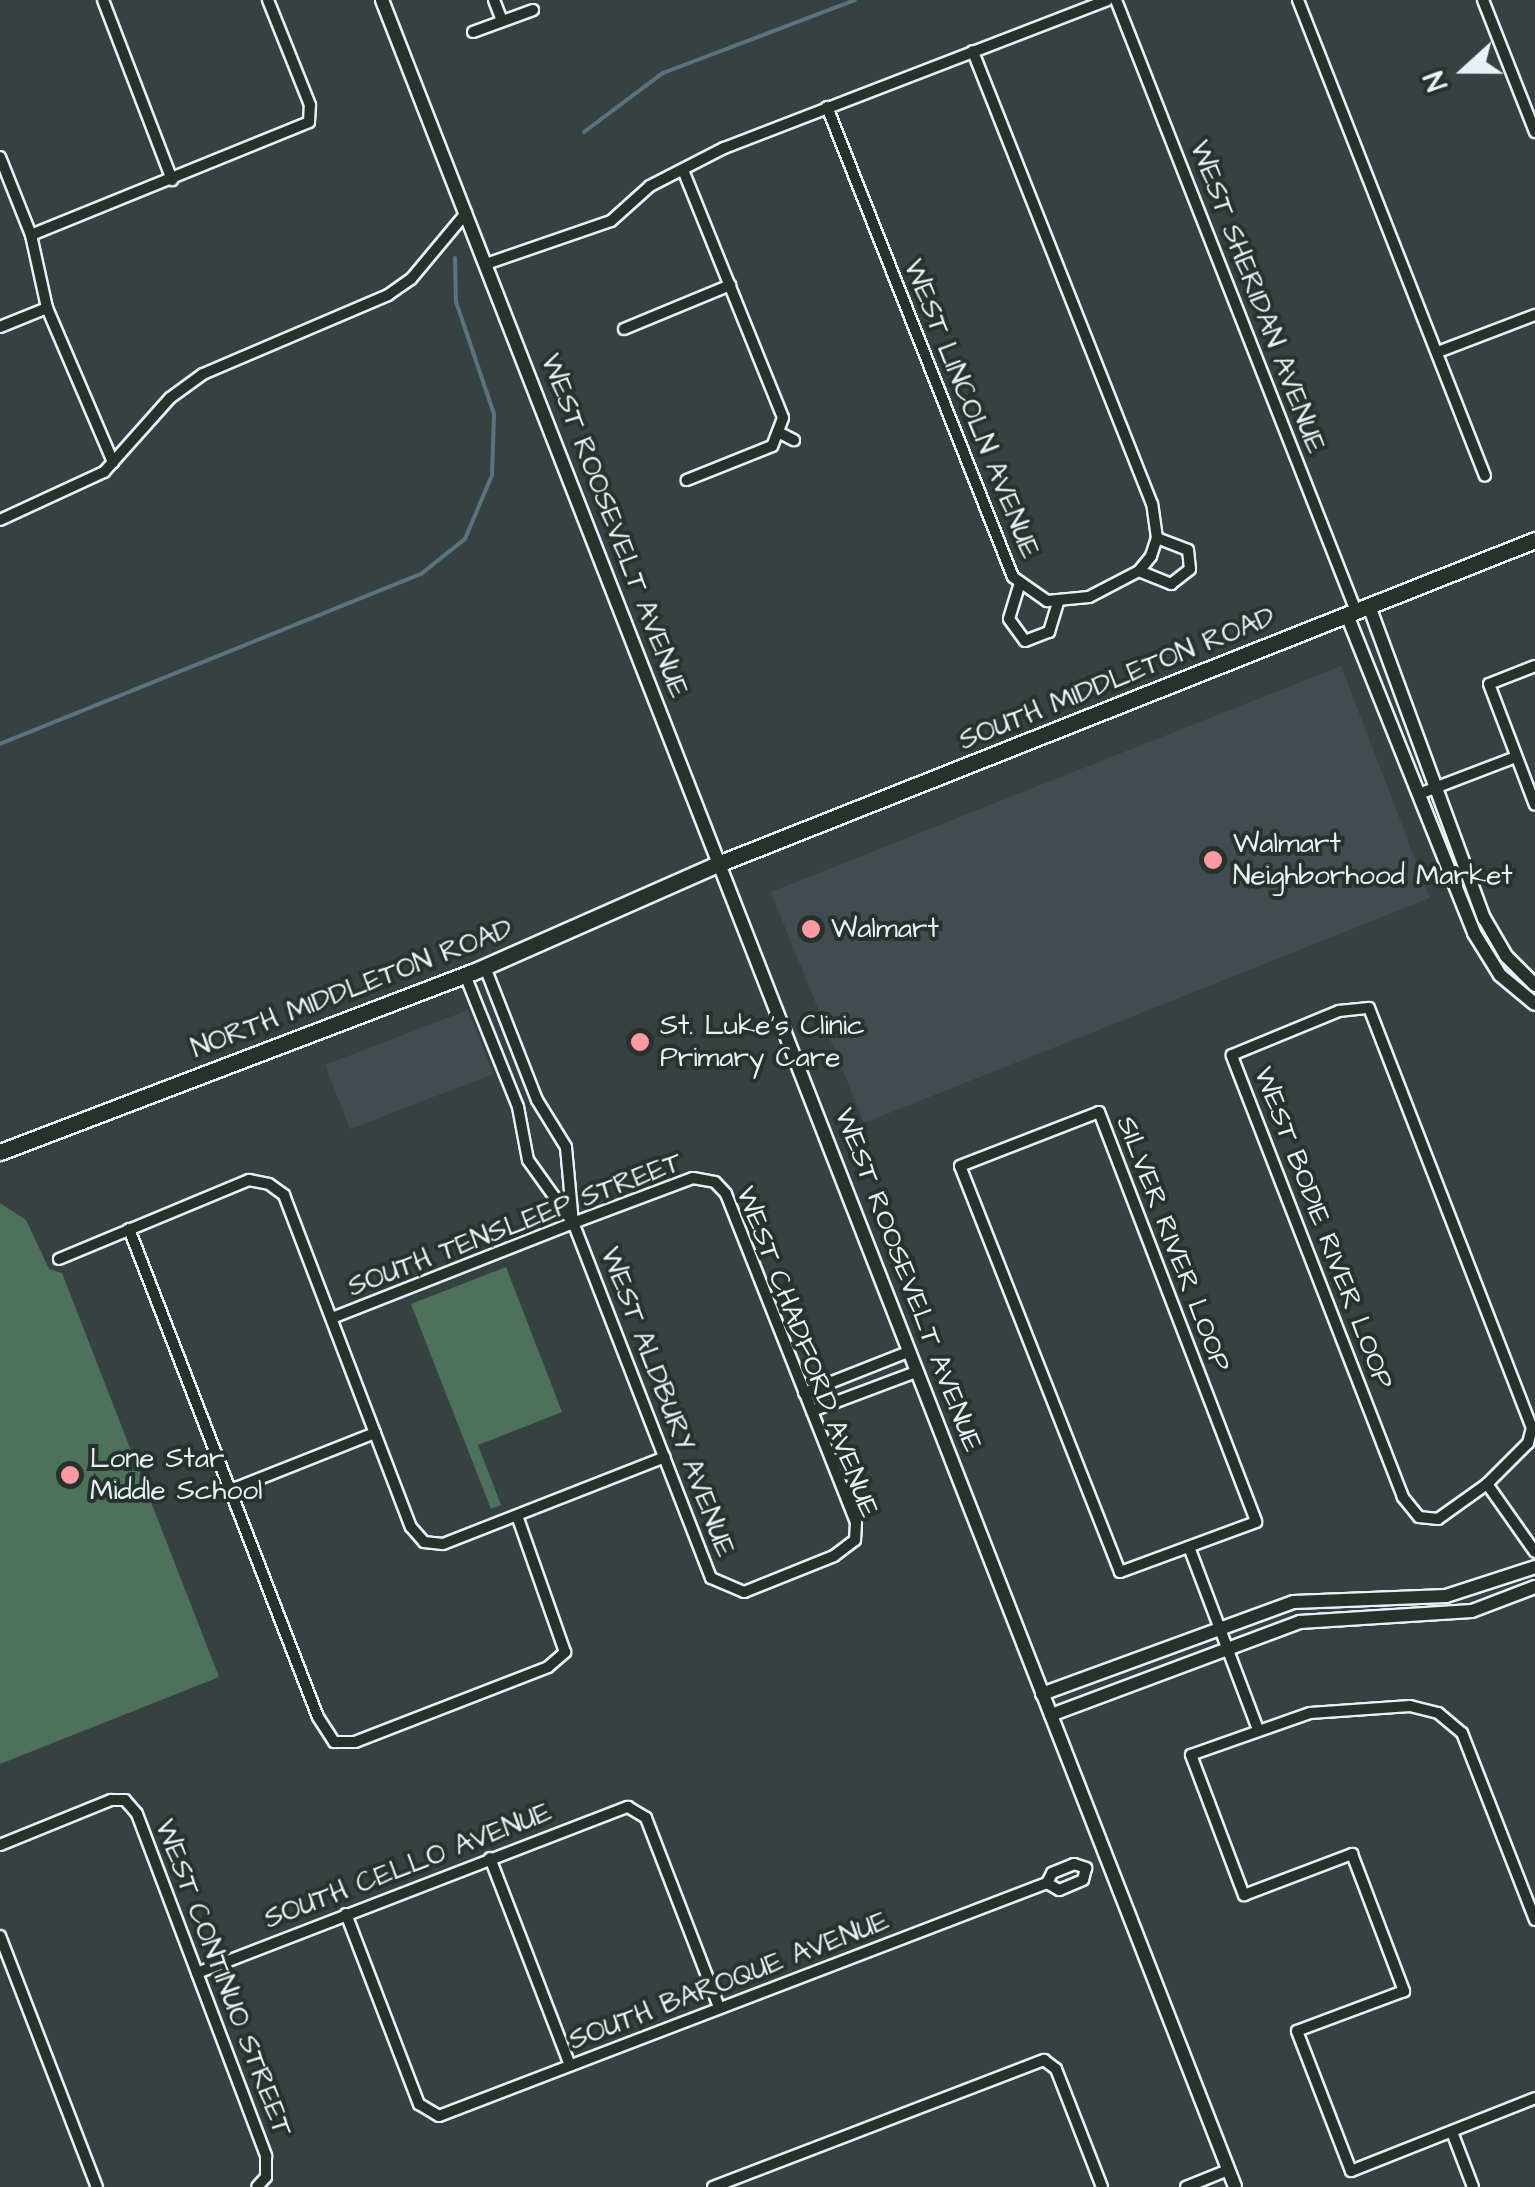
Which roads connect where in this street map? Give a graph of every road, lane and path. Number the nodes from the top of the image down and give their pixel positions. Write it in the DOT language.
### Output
graph roads {
  1 [pos="103,0"];
  2 [pos="269,0"];
  3 [pos="382,0"];
  4 [pos="494,0"];
  5 [pos="1107,0"];
  6 [pos="1116,0"];
  7 [pos="1298,0"];
  8 [pos="1483,0"];
  9 [pos="533,10"];
  10 [pos="502,21"];
  11 [pos="473,32"];
  12 [pos="972,51"];
  13 [pos="827,107"];
  14 [pos="1535,132"];
  15 [pos="1,165"];
  16 [pos="684,170"];
  17 [pos="172,180"];
  18 [pos="466,212"];
  19 [pos="32,235"];
  20 [pos="486,264"];
  21 [pos="730,285"];
  22 [pos="47,308"];
  23 [pos="1535,314"];
  24 [pos="0,326"];
  25 [pos="624,329"];
  26 [pos="1438,352"];
  27 [pos="778,432"];
  28 [pos="794,440"];
  29 [pos="114,462"];
  30 [pos="1485,476"];
  31 [pos="687,480"];
  32 [pos="0,520"];
  33 [pos="1157,538"];
  34 [pos="1535,540"];
  35 [pos="1139,572"];
  36 [pos="1019,586"];
  37 [pos="1058,603"];
  38 [pos="1357,611"];
  39 [pos="1535,666"];
  40 [pos="1516,756"];
  41 [pos="1434,788"];
  42 [pos="1419,794"];
  43 [pos="1535,806"];
  44 [pos="718,864"];
  45 [pos="485,967"];
  46 [pos="465,975"];
  47 [pos="1535,985"];
  48 [pos="1535,1004"];
  49 [pos="0,1152"];
  50 [pos="715,1182"];
  51 [pos="573,1223"];
  52 [pos="129,1229"];
  53 [pos="59,1259"];
  54 [pos="332,1318"];
  55 [pos="908,1352"];
  56 [pos="916,1372"];
  57 [pos="804,1393"];
  58 [pos="812,1411"];
  59 [pos="376,1432"];
  60 [pos="666,1457"];
  61 [pos="1486,1484"];
  62 [pos="230,1490"];
  63 [pos="518,1516"];
  64 [pos="1189,1546"];
  65 [pos="1535,1552"];
  66 [pos="1535,1567"];
  67 [pos="1535,1586"];
  68 [pos="727,1590"];
  69 [pos="1220,1628"];
  70 [pos="1226,1646"];
  71 [pos="1042,1694"];
  72 [pos="1050,1715"];
  73 [pos="1258,1730"];
  74 [pos="0,1845"];
  75 [pos="490,1858"];
  76 [pos="1108,1860"];
  77 [pos="1086,1868"];
  78 [pos="1047,1883"];
  79 [pos="346,1914"];
  80 [pos="1535,1920"];
  81 [pos="0,1936"];
  82 [pos="197,1973"];
  83 [pos="719,2006"];
  84 [pos="570,2065"];
  85 [pos="1535,2098"];
  86 [pos="1452,2132"];
  87 [pos="1228,2170"];
  88 [pos="98,2187"];
  89 [pos="257,2187"];
  90 [pos="713,2187"];
  91 [pos="1102,2187"];
  92 [pos="1186,2187"];
  93 [pos="1235,2187"];
  94 [pos="1473,2187"];
  1 -- 17 [label="street"];
  2 -- 17 [label="street"];
  3 -- 18 [label="street, WEST ROOSEVELT AVENUE"];
  4 -- 10 [label="street"];
  5 -- 12 [label="street"];
  6 -- 38 [label="street, WEST SHERIDAN AVENUE"];
  7 -- 26 [label="street"];
  8 -- 14 [label="street"];
  9 -- 10 [label="street"];
  10 -- 11 [label="street"];
  12 -- 13 [label="street"];
  12 -- 33 [label="street"];
  13 -- 16 [label="street"];
  13 -- 36 [label="street, WEST LINCOLN AVENUE"];
  15 -- 19 [label="street"];
  16 -- 20 [label="street"];
  16 -- 21 [label="street"];
  17 -- 19 [label="street"];
  18 -- 20 [label="street, WEST ROOSEVELT AVENUE"];
  18 -- 29 [label="street"];
  19 -- 22 [label="street"];
  20 -- 44 [label="street, WEST ROOSEVELT AVENUE"];
  21 -- 25 [label="street"];
  21 -- 27 [label="street"];
  22 -- 24 [label="street"];
  22 -- 29 [label="street"];
  23 -- 26 [label="street"];
  26 -- 30 [label="street"];
  27 -- 28 [label="street"];
  27 -- 31 [label="street"];
  29 -- 32 [label="street"];
  33 -- 35 [label="street"];
  33 -- 35 [label="street"];
  34 -- 38 [label="main road, SOUTH MIDDLETON ROAD"];
  35 -- 37 [label="street"];
  36 -- 37 [label="street, WEST LINCOLN AVENUE"];
  36 -- 37 [label="street"];
  38 -- 41 [label="street"];
  38 -- 42 [label="street"];
  38 -- 44 [label="main road, SOUTH MIDDLETON ROAD"];
  39 -- 40 [label="street"];
  40 -- 41 [label="street"];
  40 -- 43 [label="street"];
  41 -- 42 [label="street"];
  41 -- 47 [label="street"];
  42 -- 48 [label="street"];
  44 -- 45 [label="main road, NORTH MIDDLETON ROAD"];
  44 -- 55 [label="street, WEST ROOSEVELT AVENUE"];
  45 -- 46 [label="main road, NORTH MIDDLETON ROAD"];
  45 -- 51 [label="street, WEST ALDBURY AVENUE"];
  46 -- 49 [label="main road, NORTH MIDDLETON ROAD"];
  46 -- 51 [label="street, WEST ALDBURY AVENUE"];
  50 -- 51 [label="street, SOUTH TENSLEEP STREET"];
  50 -- 57 [label="street, WEST CHADFORD AVENUE"];
  51 -- 54 [label="street, SOUTH TENSLEEP STREET"];
  51 -- 60 [label="street, WEST ALDBURY AVENUE"];
  52 -- 53 [label="street"];
  52 -- 54 [label="street"];
  52 -- 62 [label="street"];
  54 -- 59 [label="street"];
  55 -- 56 [label="street, WEST ROOSEVELT AVENUE"];
  55 -- 57 [label="street"];
  56 -- 58 [label="street"];
  56 -- 71 [label="street, WEST ROOSEVELT AVENUE"];
  57 -- 58 [label="street, WEST CHADFORD AVENUE"];
  58 -- 68 [label="street, WEST CHADFORD AVENUE"];
  59 -- 62 [label="street"];
  59 -- 63 [label="street"];
  60 -- 63 [label="street"];
  60 -- 68 [label="street, WEST ALDBURY AVENUE"];
  61 -- 61 [label="street, WEST BODIE RIVER LOOP"];
  61 -- 65 [label="street"];
  62 -- 63 [label="street"];
  64 -- 64 [label="street, SILVER RIVER LOOP"];
  64 -- 69 [label="street"];
  66 -- 69 [label="street"];
  67 -- 70 [label="street"];
  69 -- 70 [label="street"];
  69 -- 71 [label="street"];
  70 -- 72 [label="street"];
  70 -- 73 [label="street"];
  71 -- 72 [label="street, WEST ROOSEVELT AVENUE"];
  72 -- 76 [label="street, WEST ROOSEVELT AVENUE"];
  73 -- 80 [label="street"];
  73 -- 86 [label="street"];
  74 -- 82 [label="street, WEST CONTINUO STREET"];
  75 -- 79 [label="street, SOUTH CELLO AVENUE"];
  75 -- 83 [label="street, SOUTH CELLO AVENUE"];
  75 -- 84 [label="street"];
  76 -- 77 [label="street, SOUTH BAROQUE AVENUE"];
  76 -- 87 [label="street, WEST ROOSEVELT AVENUE"];
  77 -- 78 [label="street, SOUTH BAROQUE AVENUE"];
  77 -- 78 [label="street, SOUTH BAROQUE AVENUE"];
  78 -- 83 [label="street, SOUTH BAROQUE AVENUE"];
  79 -- 82 [label="street, SOUTH CELLO AVENUE"];
  79 -- 84 [label="street, SOUTH BAROQUE AVENUE"];
  81 -- 88 [label="street"];
  82 -- 89 [label="street, WEST CONTINUO STREET"];
  83 -- 84 [label="street, SOUTH BAROQUE AVENUE"];
  85 -- 86 [label="street"];
  86 -- 94 [label="street"];
  87 -- 92 [label="street"];
  87 -- 93 [label="street, WEST ROOSEVELT AVENUE"];
  90 -- 91 [label="street"];
}
